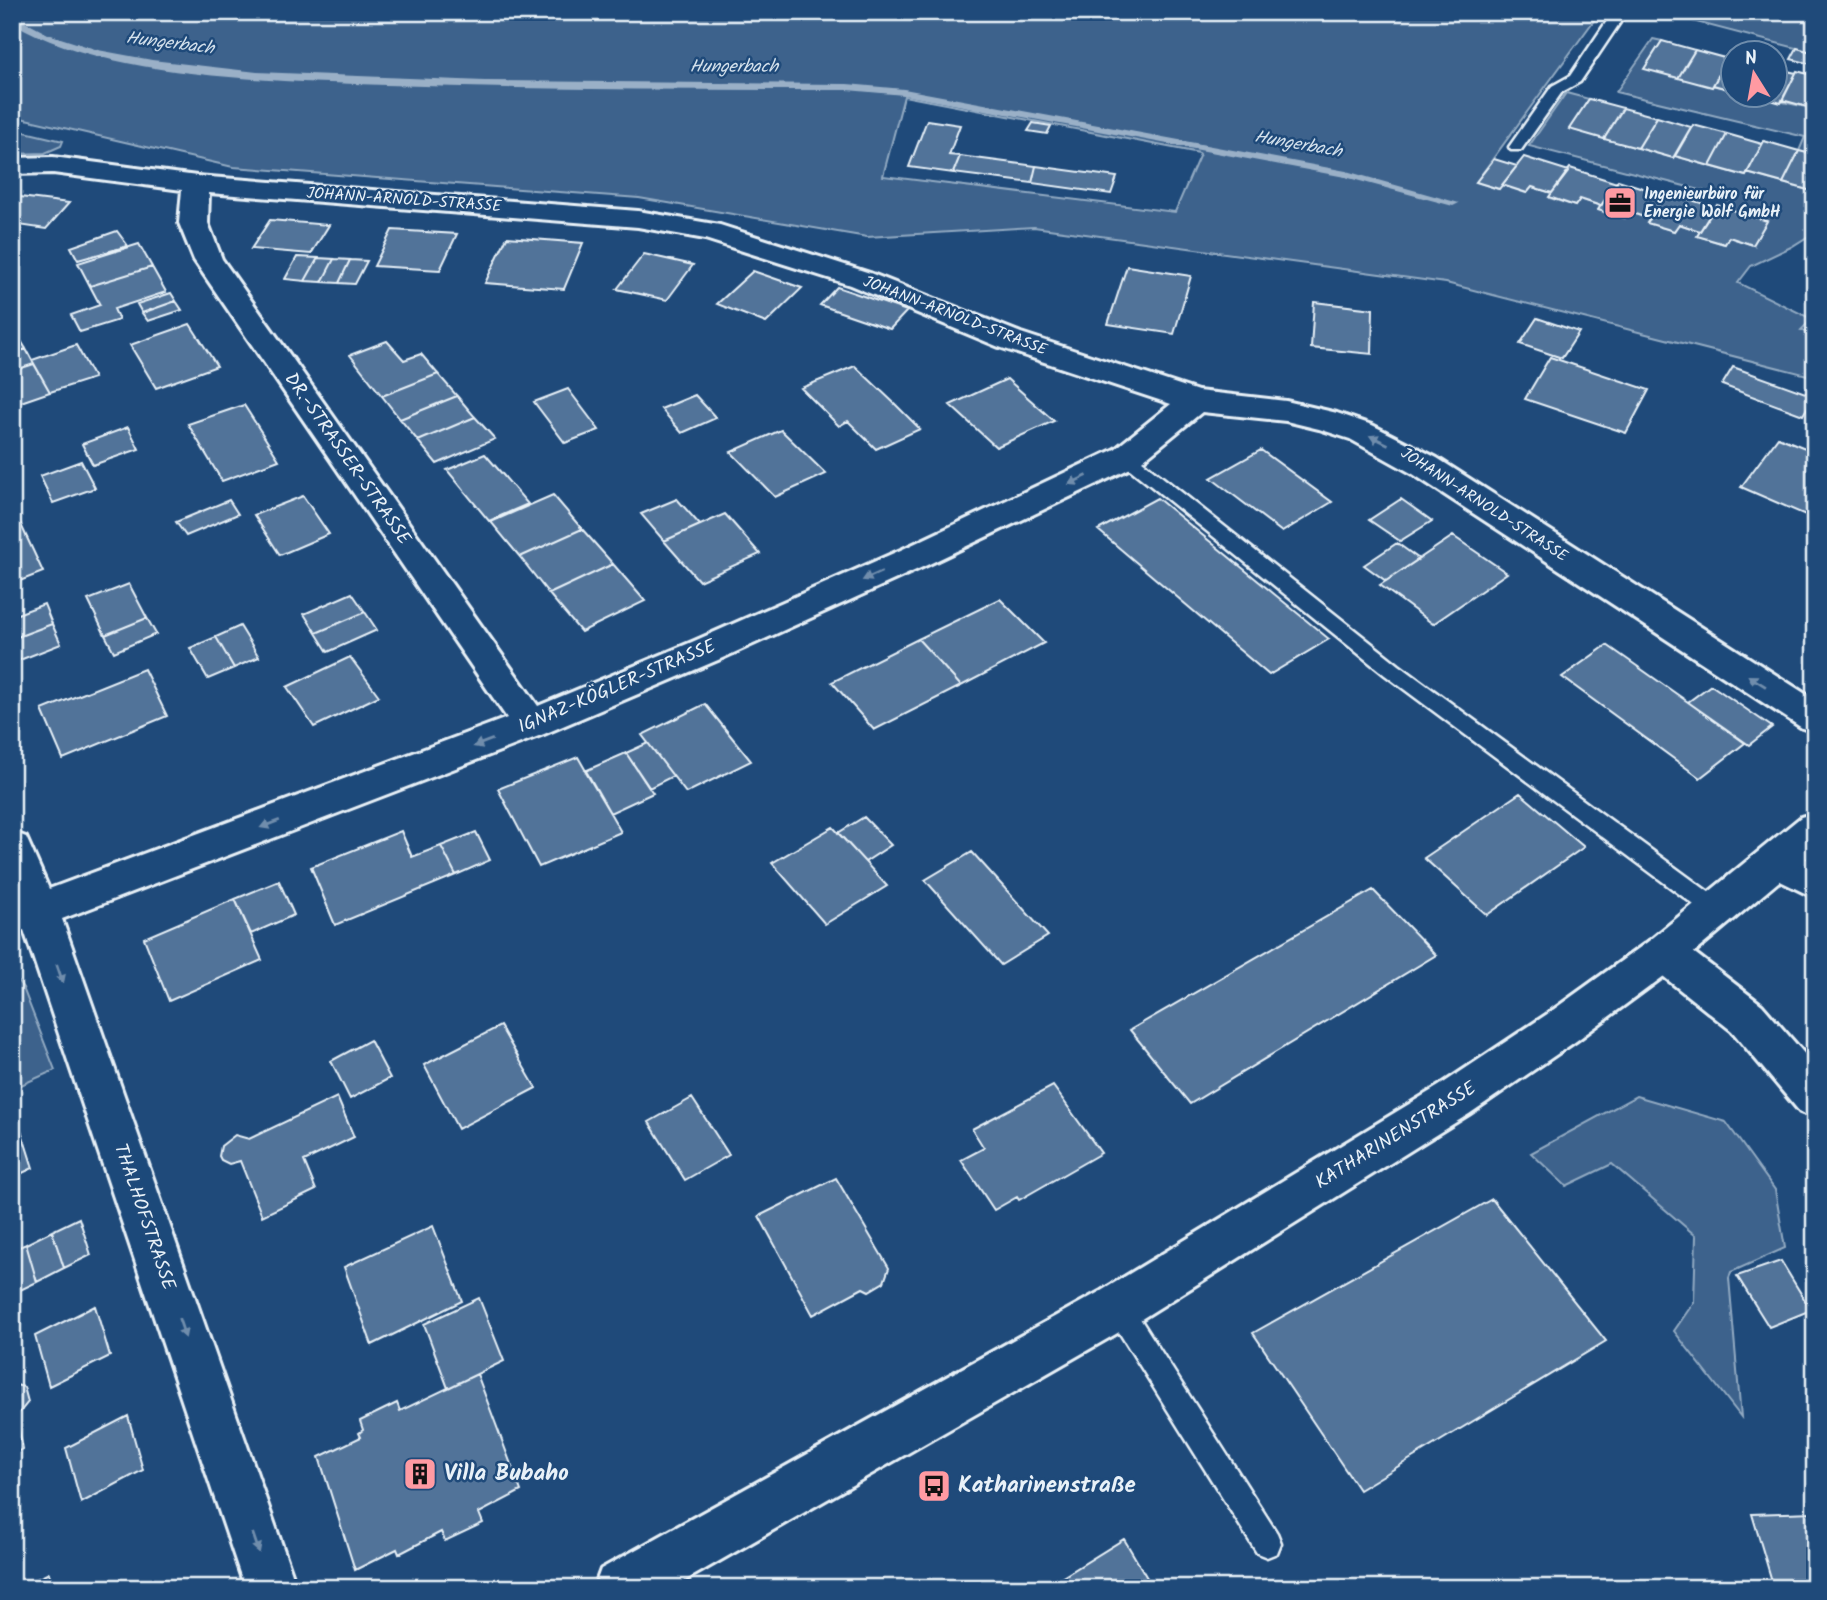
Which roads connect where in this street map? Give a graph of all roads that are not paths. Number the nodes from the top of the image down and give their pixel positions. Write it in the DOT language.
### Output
graph roads {
  1 [pos="1620,12"];
  2 [pos="1516,147"];
  3 [pos="12,166"];
  4 [pos="197,184"];
  5 [pos="1195,401"];
  6 [pos="1126,457"];
  7 [pos="1815,718"];
  8 [pos="531,724"];
  9 [pos="1815,828"];
  10 [pos="12,848"];
  11 [pos="1776,862"];
  12 [pos="1815,882"];
  13 [pos="1717,910"];
  14 [pos="25,913"];
  15 [pos="1664,953"];
  16 [pos="1815,1098"];
  17 [pos="1118,1307"];
  18 [pos="1267,1543"];
  19 [pos="271,1588"];
  20 [pos="620,1588"];
  1 -- 2 [label="lane"];
  3 -- 4 [label="street, JOHANN-ARNOLD-STRASSE"];
  4 -- 5 [label="street, JOHANN-ARNOLD-STRASSE"];
  4 -- 8 [label="street, DR.-STRASSER-STRASSE"];
  5 -- 6 [label="street, IGNAZ-KÖGLER-STRASSE"];
  7 -- 5 [label="street, JOHANN-ARNOLD-STRASSE, one-way"];
  6 -- 8 [label="street, IGNAZ-KÖGLER-STRASSE, one-way"];
  6 -- 13 [label="lane"];
  8 -- 14 [label="street, IGNAZ-KÖGLER-STRASSE, one-way"];
  9 -- 11 [label="street, KATHARINENSTRASSE"];
  10 -- 14 [label="street, THALHOFSTRASSE"];
  11 -- 12 [label="street"];
  11 -- 13 [label="street, KATHARINENSTRASSE"];
  13 -- 15 [label="street, KATHARINENSTRASSE"];
  14 -- 19 [label="street, THALHOFSTRASSE, one-way"];
  15 -- 16 [label="street"];
  15 -- 17 [label="street, KATHARINENSTRASSE"];
  17 -- 18 [label="lane"];
  17 -- 20 [label="street, KATHARINENSTRASSE"];
}
